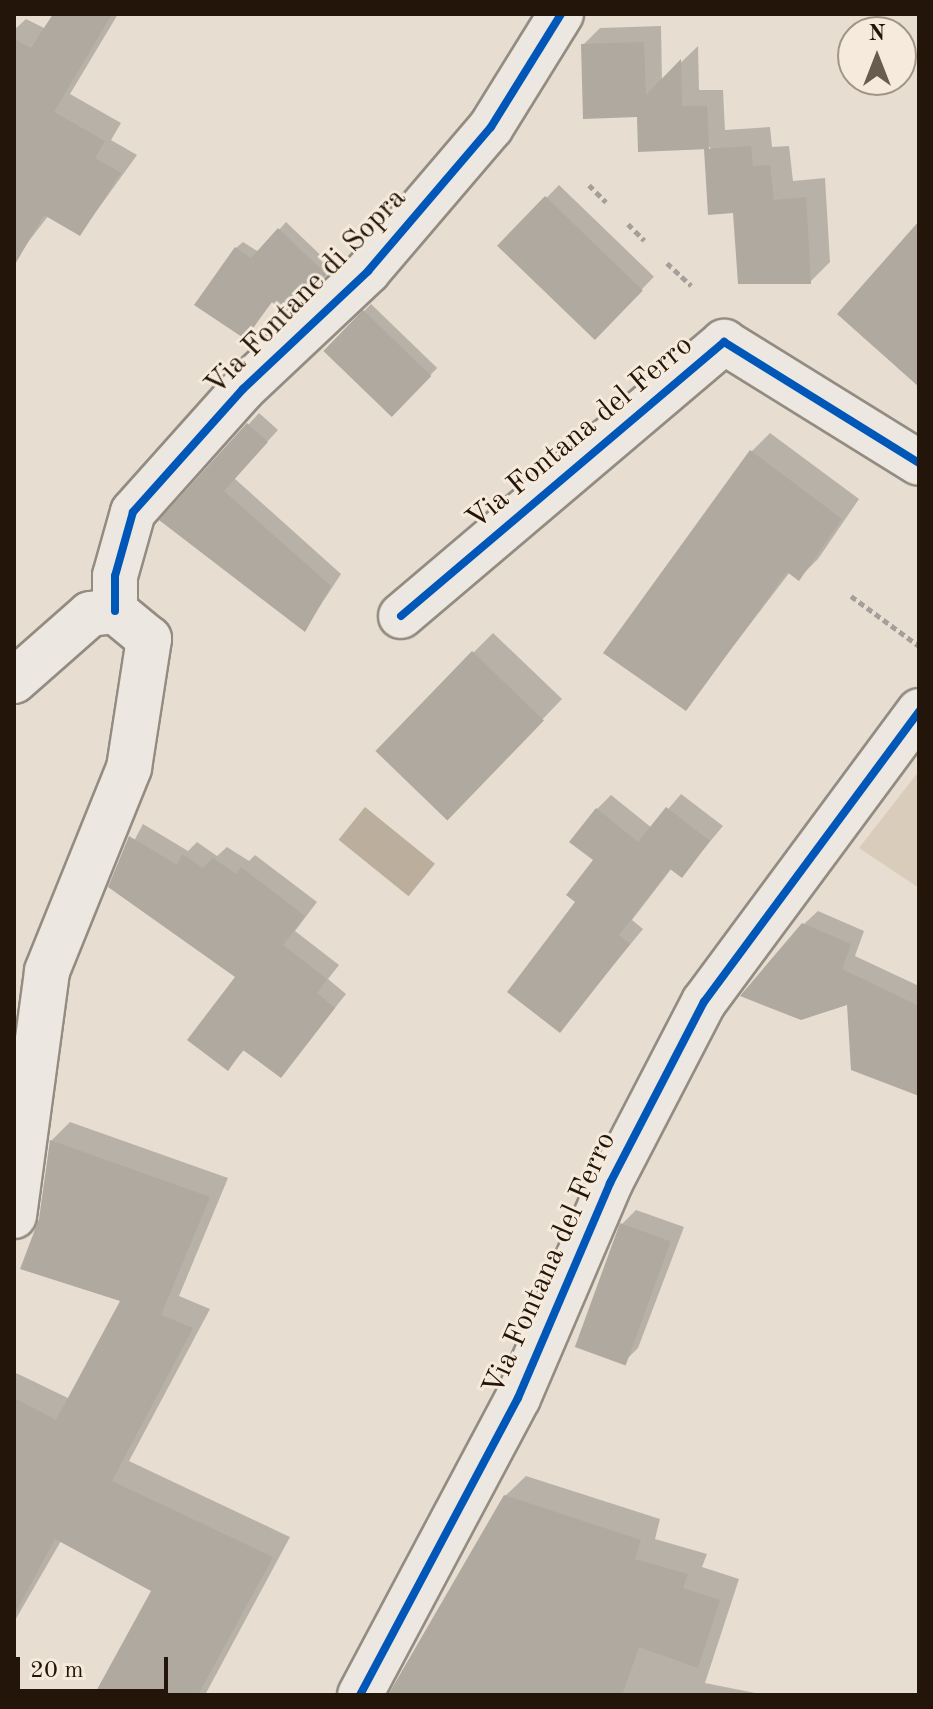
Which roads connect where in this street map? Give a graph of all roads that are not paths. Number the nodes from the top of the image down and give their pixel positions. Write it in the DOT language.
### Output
graph roads {
  1 [pos="561,14"];
  2 [pos="919,463"];
  3 [pos="115,611"];
  4 [pos="401,616"];
  5 [pos="14,681"];
  6 [pos="919,711"];
  7 [pos="14,1216"];
  8 [pos="360,1695"];
  1 -- 3 [label="street, Via Fontane di Sopra"];
  2 -- 4 [label="street, Via Fontana del Ferro"];
  3 -- 5 [label="street"];
  3 -- 7 [label="street"];
  6 -- 8 [label="street, Via Fontana del Ferro"];
}
